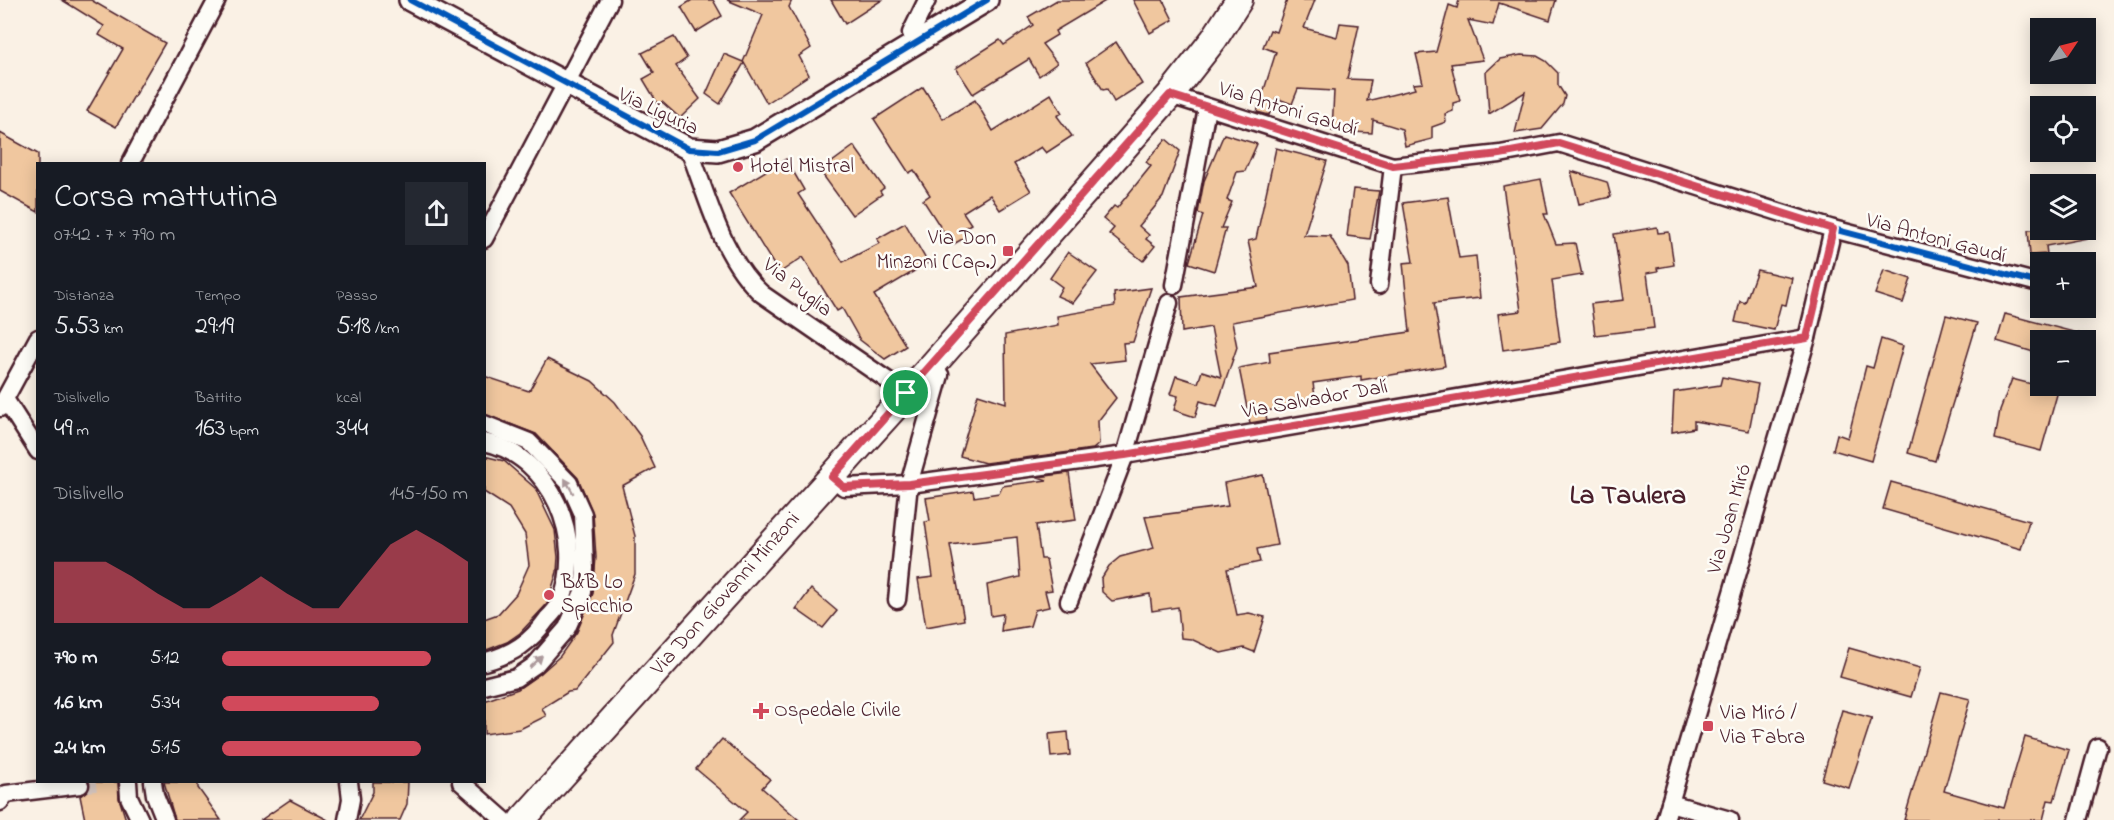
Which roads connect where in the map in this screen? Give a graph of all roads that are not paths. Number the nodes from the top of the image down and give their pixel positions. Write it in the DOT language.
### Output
graph roads {
  1 [pos="217,0"];
  2 [pos="410,0"];
  3 [pos="610,0"];
  4 [pos="927,0"];
  5 [pos="987,0"];
  6 [pos="1239,0"];
  7 [pos="916,43"];
  8 [pos="568,86"];
  9 [pos="1170,95"];
  10 [pos="1207,108"];
  11 [pos="689,149"];
  12 [pos="131,162"];
  13 [pos="1393,166"];
  14 [pos="1833,229"];
  15 [pos="486,235"];
  16 [pos="2030,281"];
  17 [pos="1174,285"];
  18 [pos="1379,285"];
  19 [pos="1168,303"];
  20 [pos="1807,338"];
  21 [pos="36,342"];
  22 [pos="931,367"];
  23 [pos="906,393"];
  24 [pos="2,403"];
  25 [pos="486,425"];
  26 [pos="486,442"];
  27 [pos="36,448"];
  28 [pos="1125,455"];
  29 [pos="832,477"];
  30 [pos="909,484"];
  31 [pos="897,600"];
  32 [pos="1069,601"];
  33 [pos="486,661"];
  34 [pos="486,686"];
  35 [pos="2098,747"];
  36 [pos="128,783"];
  37 [pos="153,783"];
  38 [pos="349,783"];
  39 [pos="462,783"];
  40 [pos="80,785"];
  41 [pos="351,800"];
  42 [pos="0,802"];
  43 [pos="1670,803"];
  44 [pos="140,820"];
  45 [pos="165,820"];
  46 [pos="334,820"];
  47 [pos="347,820"];
  48 [pos="504,820"];
  49 [pos="522,820"];
  50 [pos="1665,820"];
  51 [pos="1730,820"];
  52 [pos="2078,820"];
  1 -- 12 [label="street"];
  2 -- 8 [label="street, Via Liguria"];
  3 -- 8 [label="street"];
  4 -- 7 [label="street"];
  5 -- 7 [label="street, Via Liguria"];
  6 -- 9 [label="main road, Via Don Giovanni Minzoni"];
  7 -- 11 [label="street, Via Liguria"];
  8 -- 11 [label="street, Via Liguria"];
  8 -- 15 [label="street"];
  9 -- 10 [label="street, Via Antoni Gaudí"];
  9 -- 22 [label="main road, Via Don Giovanni Minzoni"];
  10 -- 13 [label="street, Via Antoni Gaudí"];
  10 -- 17 [label="street"];
  11 -- 23 [label="street, Via Puglia"];
  13 -- 14 [label="street, Via Antoni Gaudí"];
  13 -- 18 [label="street"];
  14 -- 16 [label="street, Via Antoni Gaudí"];
  14 -- 20 [label="street, Via Joan Miró"];
  19 -- 28 [label="street"];
  20 -- 28 [label="street, Via Salvador Dalí"];
  20 -- 43 [label="street, Via Joan Miró"];
  21 -- 24 [label="street"];
  22 -- 23 [label="main road, Via Don Giovanni Minzoni"];
  22 -- 30 [label="street"];
  23 -- 29 [label="main road, Via Don Giovanni Minzoni"];
  24 -- 27 [label="street"];
  34 -- 25 [label="street, one-way"];
  26 -- 33 [label="street"];
  28 -- 30 [label="street, Via Salvador Dalí"];
  28 -- 32 [label="street"];
  29 -- 30 [label="street, Via Salvador Dalí"];
  29 -- 49 [label="main road, Via Don Giovanni Minzoni"];
  30 -- 31 [label="street"];
  35 -- 52 [label="street"];
  36 -- 44 [label="street"];
  37 -- 45 [label="street"];
  38 -- 41 [label="street"];
  39 -- 48 [label="street"];
  40 -- 42 [label="street"];
  41 -- 46 [label="street"];
  41 -- 47 [label="street"];
  43 -- 50 [label="street, Via Joan Miró"];
  43 -- 51 [label="street"];
}
